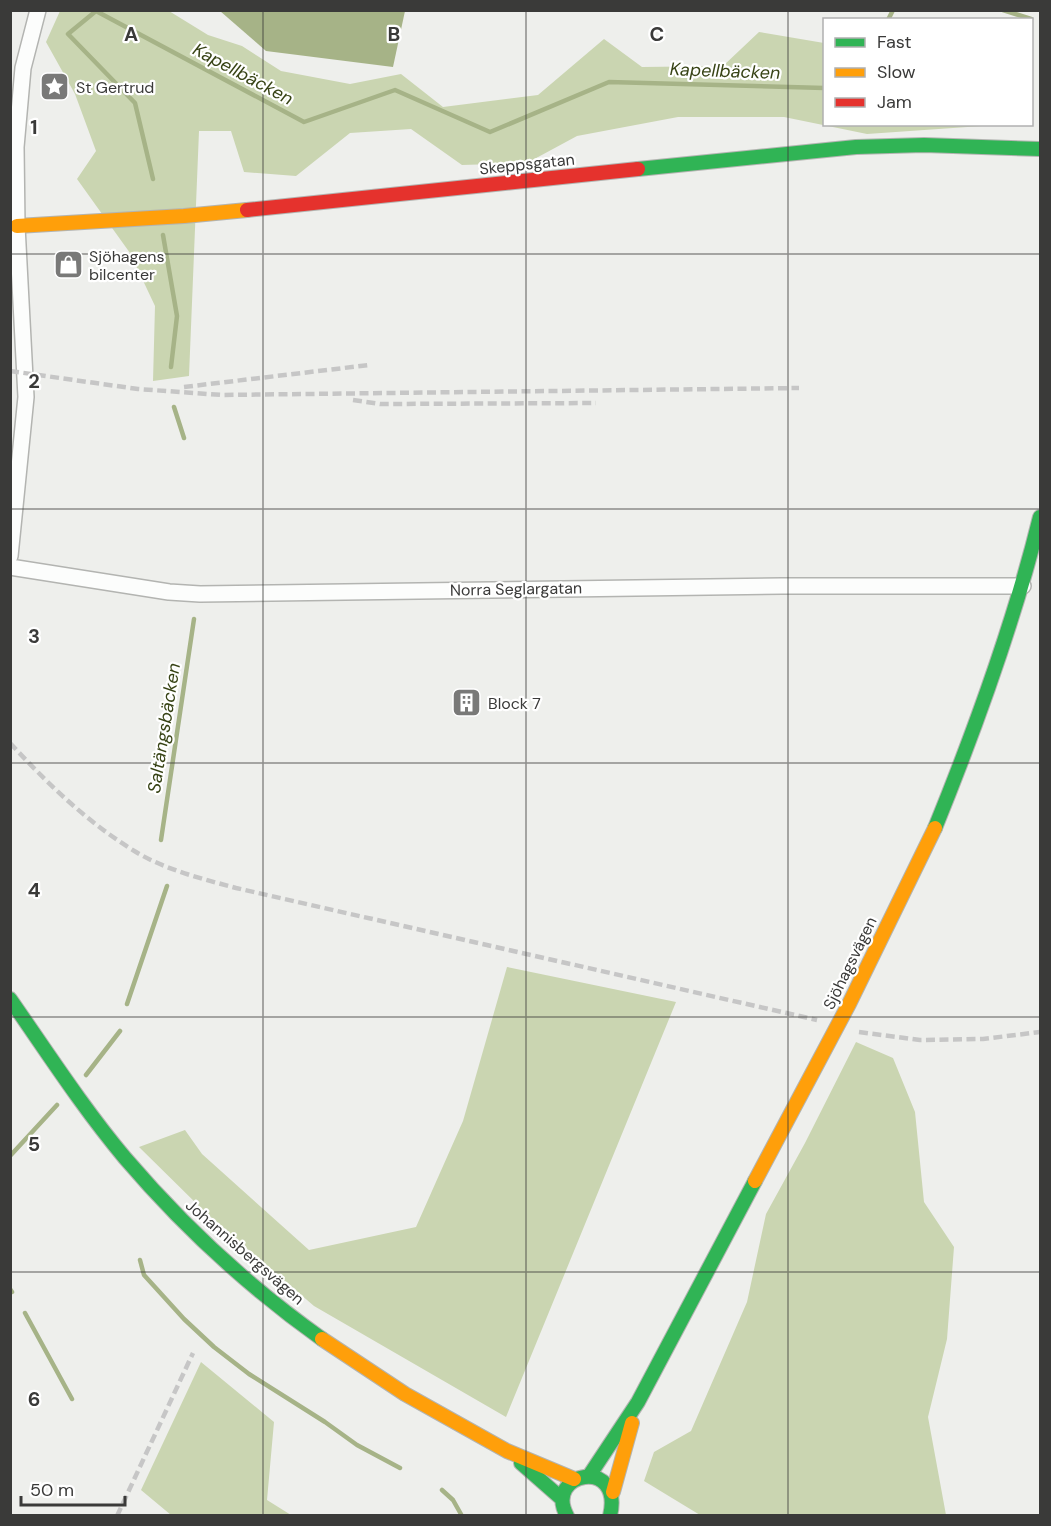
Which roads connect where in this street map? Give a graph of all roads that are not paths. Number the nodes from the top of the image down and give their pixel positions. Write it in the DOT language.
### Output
graph roads {
  1 [pos="38,10"];
  2 [pos="17,68"];
  3 [pos="1041,149"];
  4 [pos="17,226"];
  5 [pos="1041,517"];
  6 [pos="10,556"];
  7 [pos="10,567"];
  8 [pos="1023,586"];
  9 [pos="10,987"];
  10 [pos="10,999"];
  11 [pos="20,1012"];
  12 [pos="638,1402"];
  13 [pos="507,1451"];
  14 [pos="589,1476"];
  15 [pos="574,1479"];
  16 [pos="615,1505"];
  17 [pos="564,1510"];
  1 -- 2 [label="street"];
  2 -- 4 [label="street"];
  3 -- 4 [label="main road, Skeppsgatan"];
  4 -- 6 [label="street"];
  5 -- 8 [label="main road, Sjöhagsvägen"];
  7 -- 8 [label="street, Norra Seglargatan"];
  8 -- 12 [label="main road, Sjöhagsvägen"];
  9 -- 11 [label="main road, Johannisbergsvägen"];
  10 -- 11 [label="main road, Johannisbergsvägen"];
  11 -- 13 [label="main road, Johannisbergsvägen"];
  12 -- 14 [label="main road, Sjöhagsvägen"];
  12 -- 16 [label="main road, Sjöhagsvägen"];
  13 -- 15 [label="main road, Johannisbergsvägen"];
  13 -- 17 [label="main road, Johannisbergsvägen"];
  14 -- 15 [label="main road"];
  14 -- 16 [label="main road"];
  15 -- 17 [label="main road"];
}
